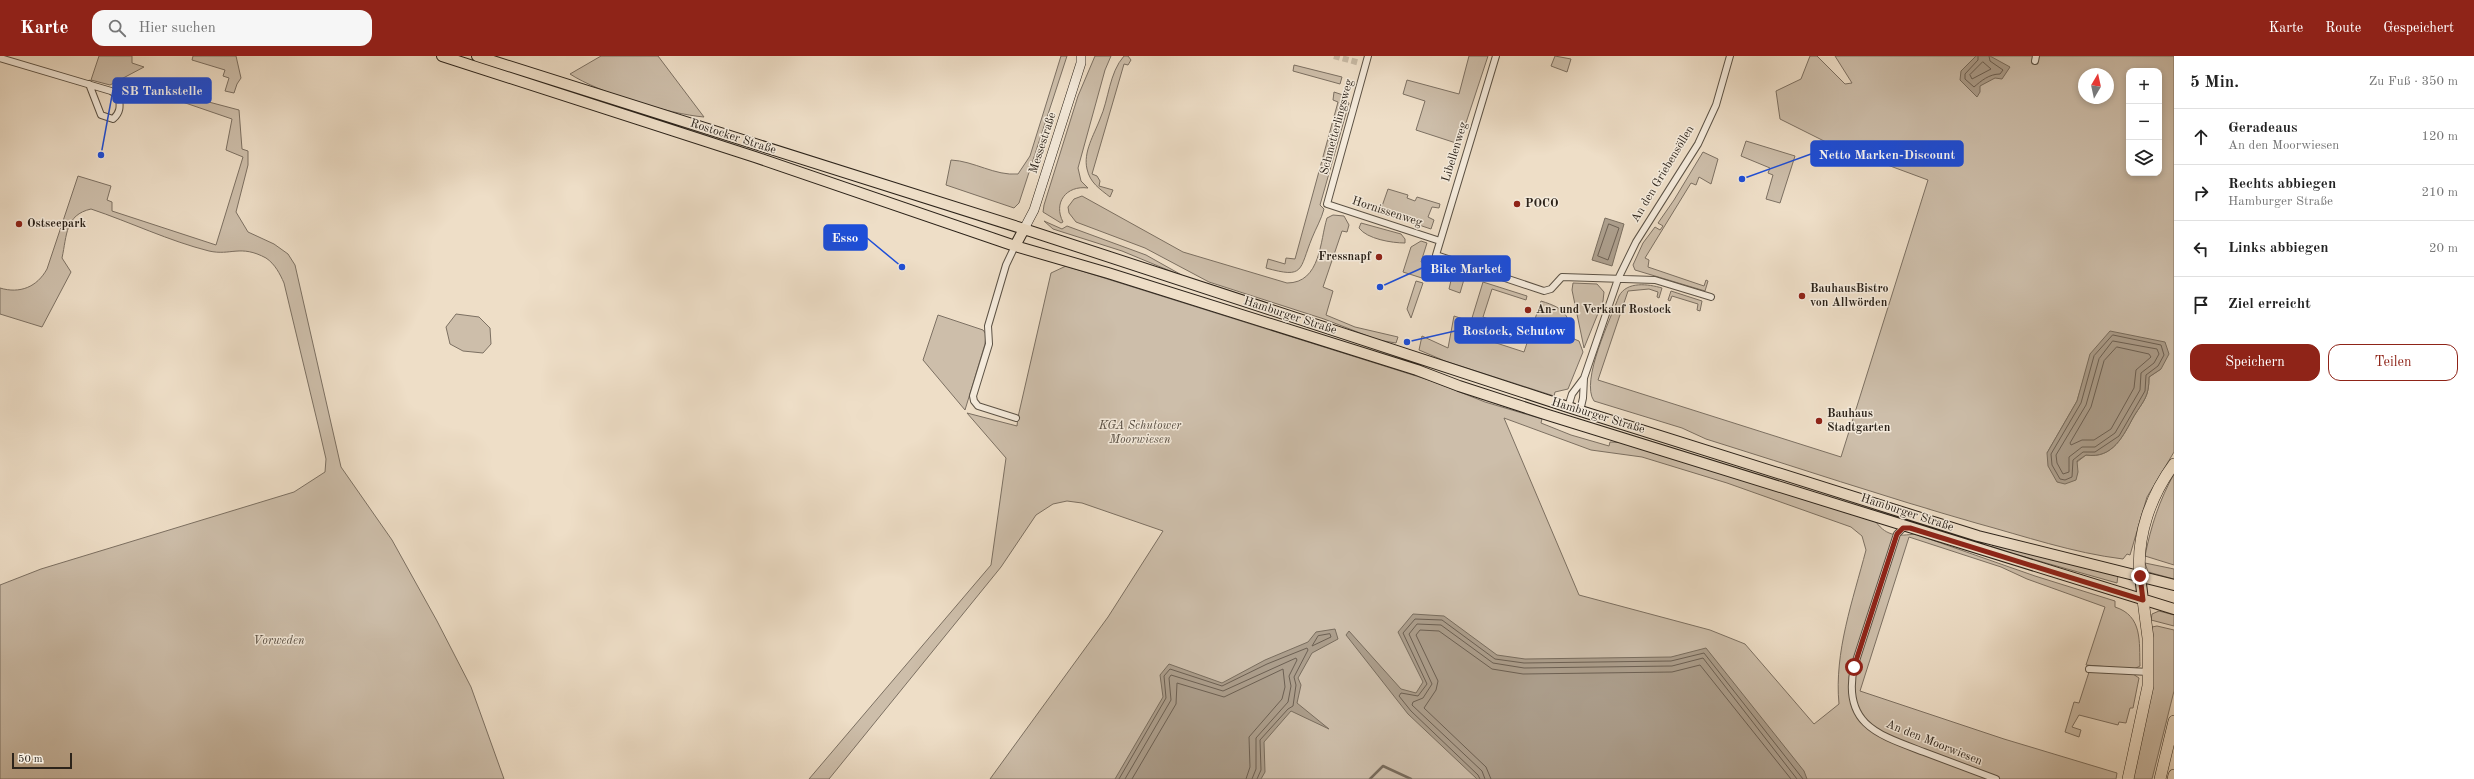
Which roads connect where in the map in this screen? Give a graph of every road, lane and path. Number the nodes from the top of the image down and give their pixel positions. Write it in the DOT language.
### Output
graph roads {
  1 [pos="442,56"];
  2 [pos="478,56"];
  3 [pos="1368,56"];
  4 [pos="1496,56"];
  5 [pos="1730,56"];
  6 [pos="0,58"];
  7 [pos="1083,58"];
  8 [pos="89,84"];
  9 [pos="1327,204"];
  10 [pos="1024,229"];
  11 [pos="1440,241"];
  12 [pos="1015,246"];
  13 [pos="1618,279"];
  14 [pos="1711,297"];
  15 [pos="1584,378"];
  16 [pos="1568,407"];
  17 [pos="1580,410"];
  18 [pos="1016,418"];
  19 [pos="1564,420"];
  20 [pos="1576,424"];
  21 [pos="2174,464"];
  22 [pos="1910,528"];
  23 [pos="2140,576"];
  24 [pos="2174,585"];
  25 [pos="2143,600"];
  26 [pos="2174,609"];
  27 [pos="2089,669"];
  28 [pos="2149,672"];
  29 [pos="2174,721"];
  30 [pos="2174,775"];
  31 [pos="1996,779"];
  32 [pos="2128,779"];
  33 [pos="2160,779"];
  34 [pos="2173,779"];
  1 -- 12 [label="main road, Rostocker Straße"];
  2 -- 10 [label="main road, Rostocker Straße"];
  3 -- 9 [label="street, Schmetterlingsweg"];
  4 -- 11 [label="street, Libellenweg"];
  5 -- 13 [label="street, An den Griebensöllen"];
  6 -- 8 [label="street"];
  7 -- 10 [label="main road, Messestraße"];
  8 -- 8 [label="street"];
  9 -- 11 [label="street, Hornissenweg"];
  10 -- 12 [label="main road"];
  10 -- 16 [label="main road, Hamburger Straße"];
  11 -- 13 [label="street, Libellenweg"];
  12 -- 18 [label="street"];
  12 -- 19 [label="main road, Hamburger Straße"];
  13 -- 14 [label="street"];
  13 -- 15 [label="street, An den Griebensöllen"];
  15 -- 16 [label="street, An den Griebensöllen"];
  15 -- 17 [label="street, An den Griebensöllen"];
  16 -- 17 [label="main road, Hamburger Straße"];
  16 -- 19 [label="main road, An den Griebensöllen"];
  17 -- 20 [label="main road, An den Griebensöllen"];
  17 -- 23 [label="main road, Hamburger Straße"];
  19 -- 20 [label="main road, Hamburger Straße"];
  20 -- 22 [label="main road, Hamburger Straße"];
  21 -- 23 [label="highway"];
  22 -- 25 [label="main road, Hamburger Straße"];
  22 -- 31 [label="street, An den Moorwiesen"];
  23 -- 24 [label="main road, Hamburger Straße"];
  23 -- 25 [label="main road"];
  25 -- 26 [label="main road, Hamburger Straße"];
  25 -- 28 [label="highway"];
  27 -- 28 [label="street"];
  28 -- 32 [label="highway"];
  29 -- 33 [label="highway"];
  30 -- 34 [label="highway"];
}
